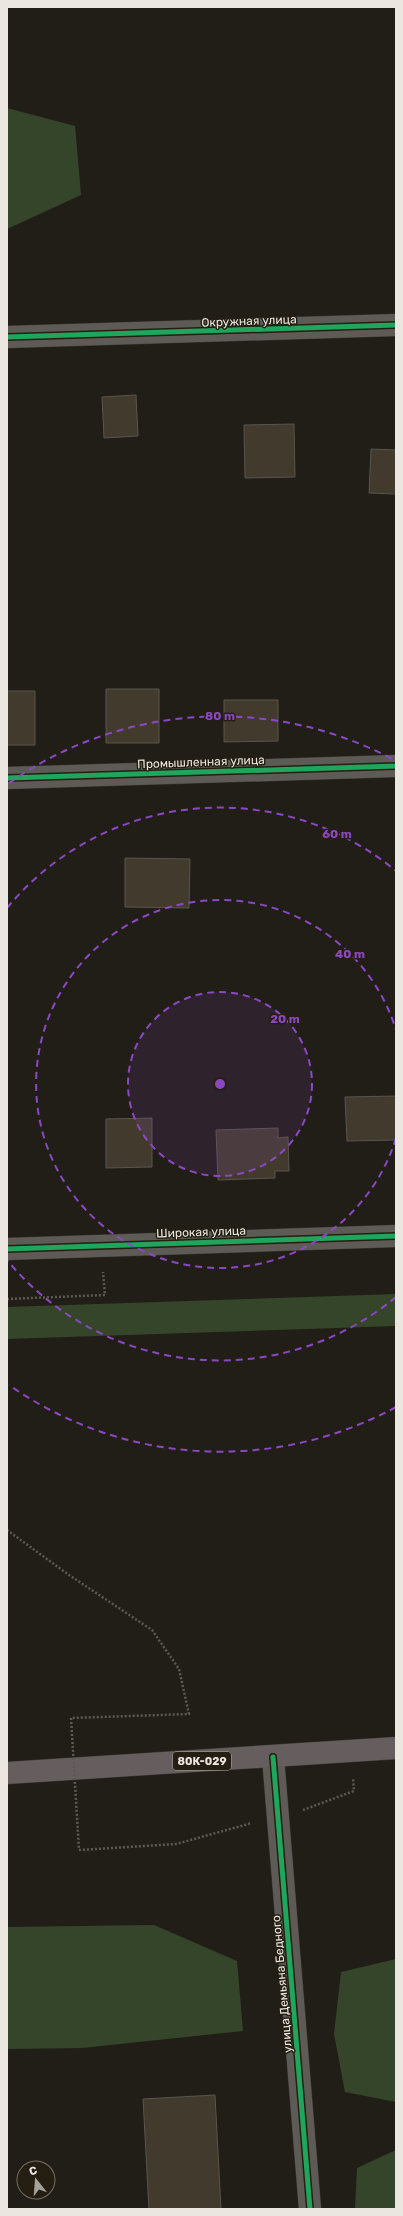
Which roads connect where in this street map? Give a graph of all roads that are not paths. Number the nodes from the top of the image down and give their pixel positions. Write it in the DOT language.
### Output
graph roads {
  1 [pos="396,326"];
  2 [pos="7,337"];
  3 [pos="396,766"];
  4 [pos="7,778"];
  5 [pos="396,1236"];
  6 [pos="7,1249"];
  7 [pos="396,1748"];
  8 [pos="273,1757"];
  9 [pos="7,1773"];
  10 [pos="310,2209"];
  1 -- 2 [label="street, Окружная улица"];
  3 -- 4 [label="street, Промышленная улица"];
  5 -- 6 [label="street, Широкая улица"];
  7 -- 8 [label="main road, 80К-029"];
  8 -- 9 [label="main road, 80К-029"];
  8 -- 10 [label="street, улица Демьяна Бедного"];
}
